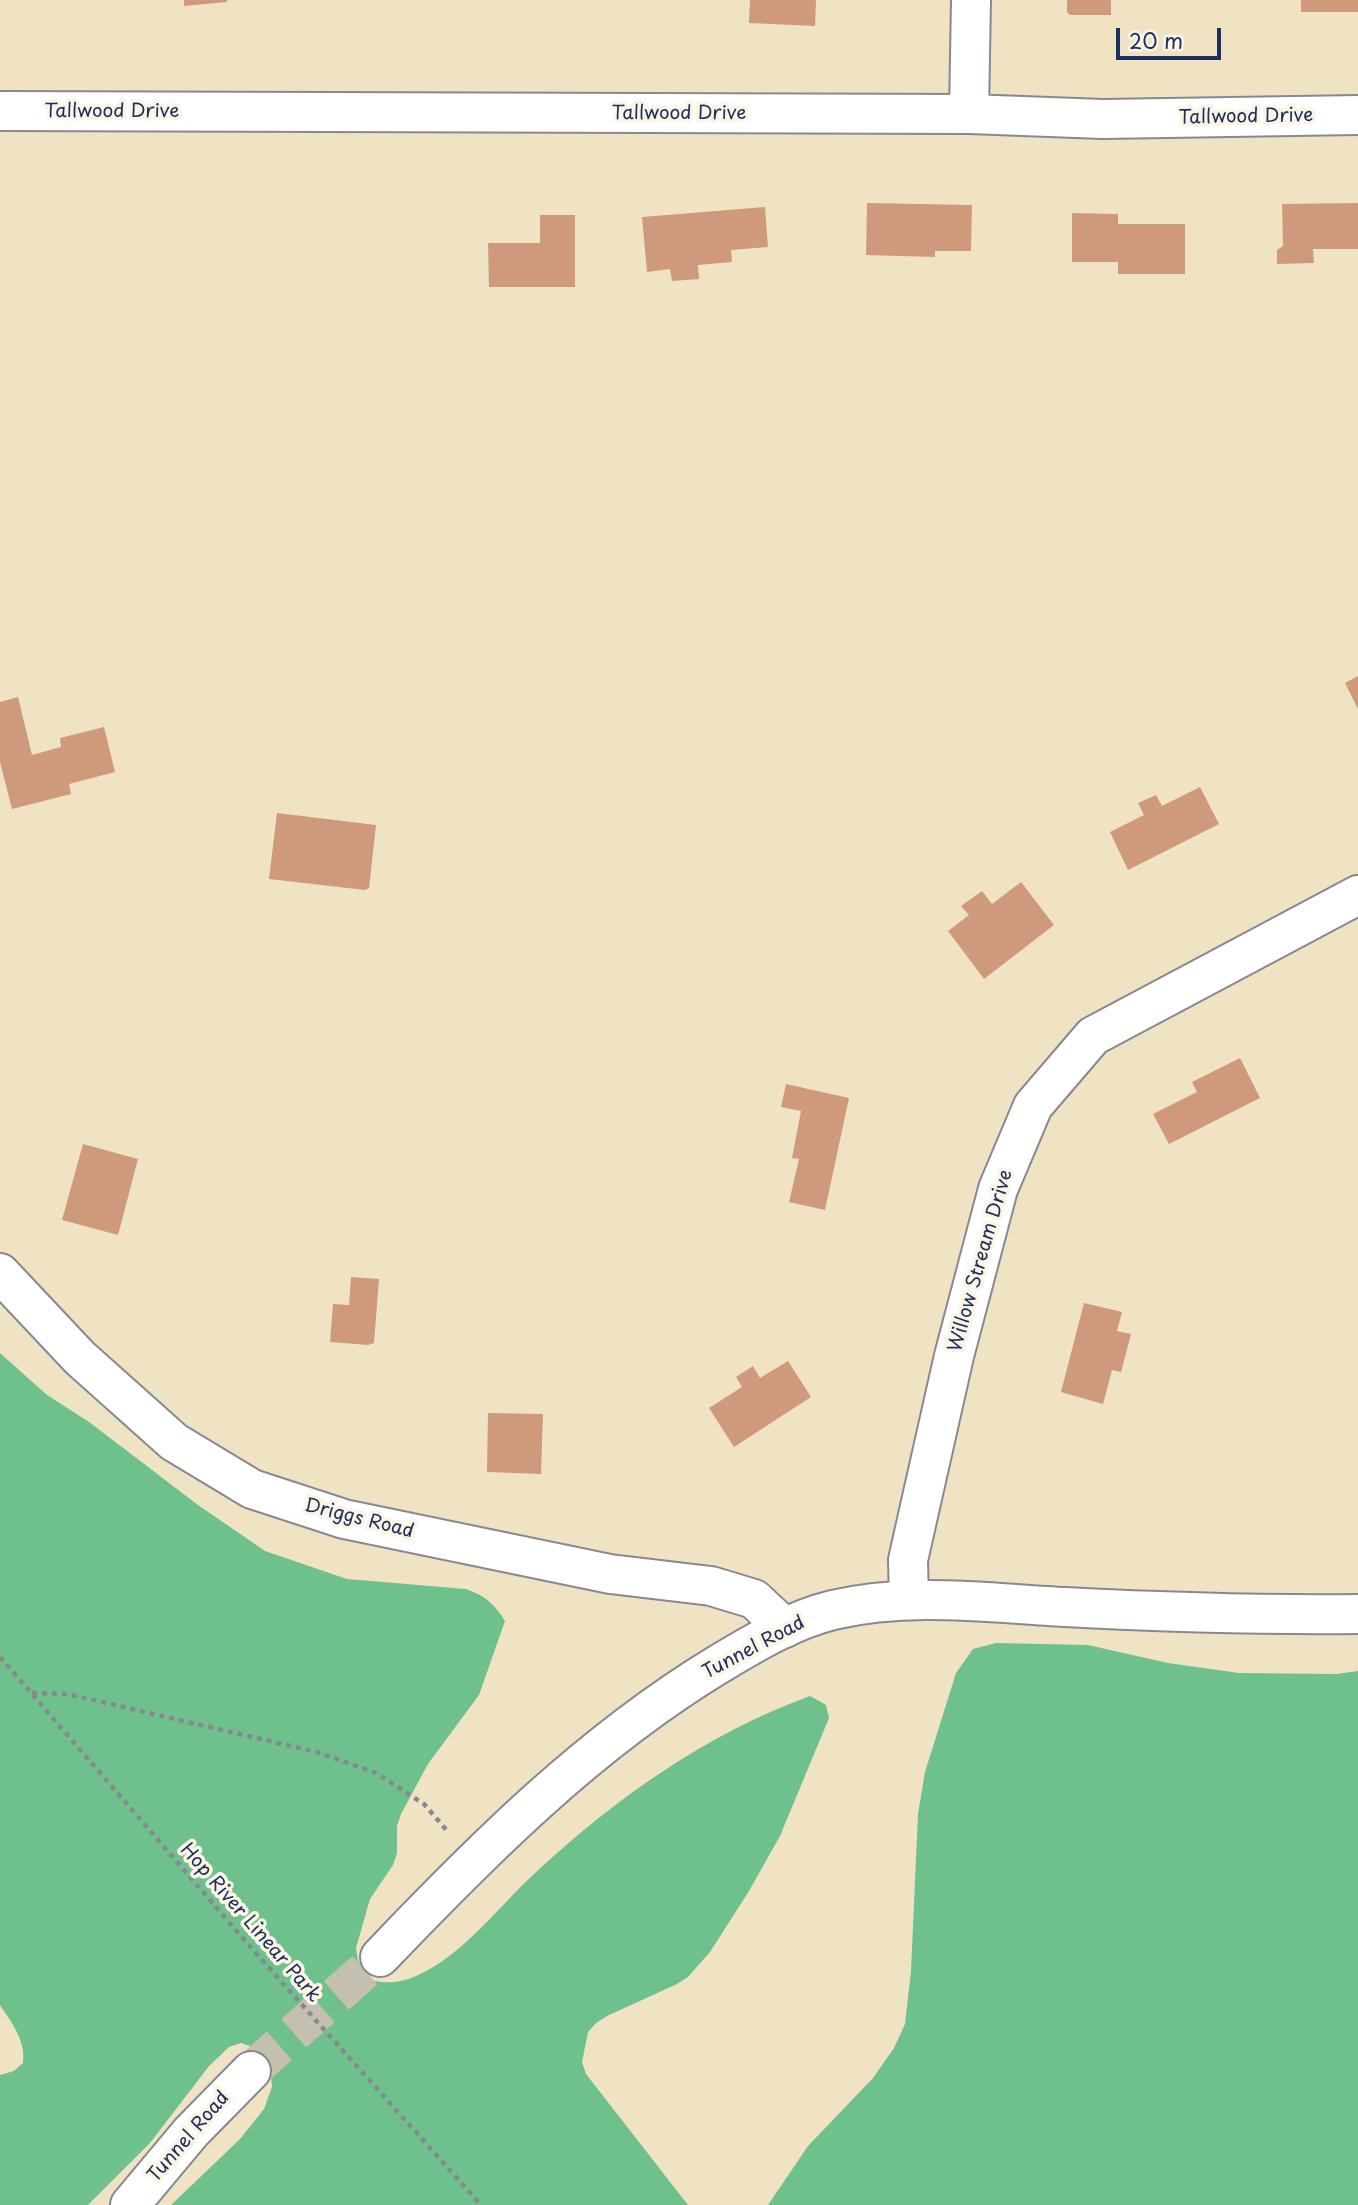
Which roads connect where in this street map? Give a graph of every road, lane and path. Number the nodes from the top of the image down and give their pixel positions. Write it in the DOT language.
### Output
graph roads {
  1 [pos="971,0"];
  2 [pos="0,111"];
  3 [pos="969,114"];
  4 [pos="1358,115"];
  5 [pos="1358,895"];
  6 [pos="0,1273"];
  7 [pos="909,1599"];
  8 [pos="1358,1614"];
  9 [pos="785,1628"];
  10 [pos="0,1657"];
  11 [pos="32,1693"];
  12 [pos="449,1833"];
  13 [pos="380,1957"];
  14 [pos="251,2071"];
  15 [pos="130,2205"];
  16 [pos="481,2205"];
  1 -- 3 [label="street"];
  2 -- 3 [label="street, Tallwood Drive"];
  3 -- 4 [label="street, Tallwood Drive"];
  5 -- 7 [label="street, Willow Stream Drive"];
  6 -- 9 [label="street, Driggs Road"];
  7 -- 8 [label="street, Tunnel Road"];
  7 -- 9 [label="street, Tunnel Road"];
  9 -- 13 [label="street, Tunnel Road"];
  10 -- 11 [label="path, Hop River Linear Park"];
  11 -- 12 [label="path"];
  11 -- 16 [label="path, Hop River Linear Park"];
  14 -- 15 [label="street, Tunnel Road"];
}
